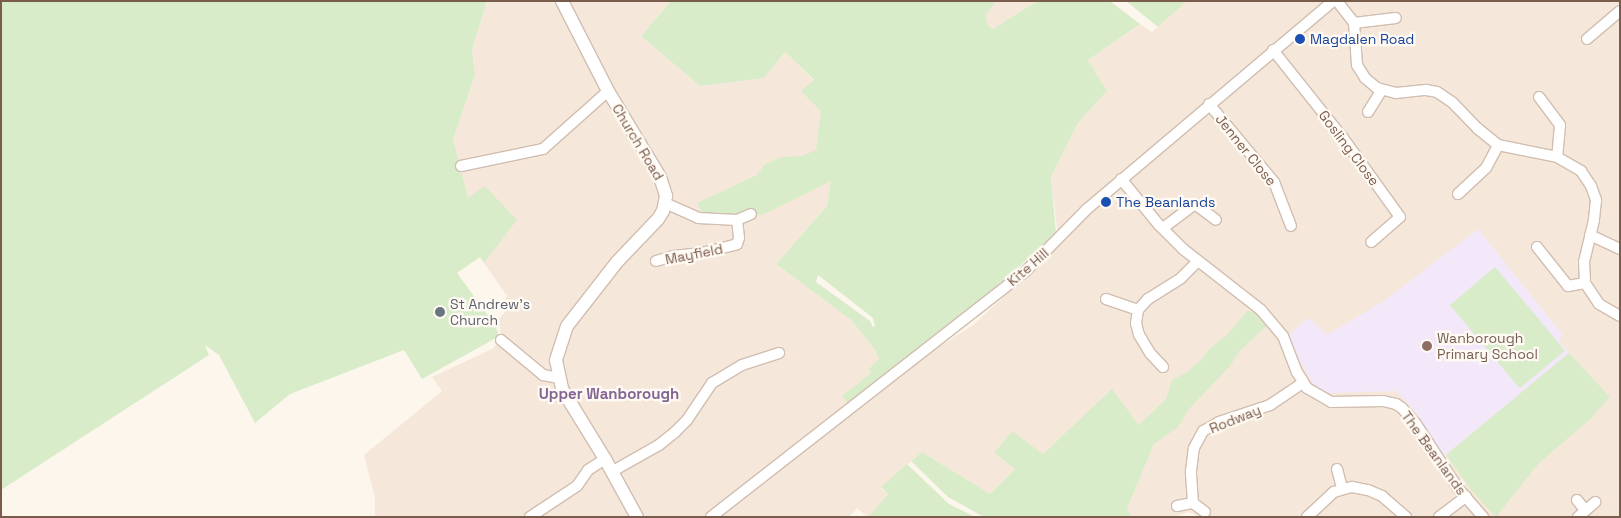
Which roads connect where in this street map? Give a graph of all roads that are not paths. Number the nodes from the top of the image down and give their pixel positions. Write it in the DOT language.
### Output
graph roads {
  1 [pos="562,1"];
  2 [pos="1333,1"];
  3 [pos="1337,1"];
  4 [pos="1620,11"];
  5 [pos="1396,18"];
  6 [pos="1354,23"];
  7 [pos="1587,39"];
  8 [pos="1273,50"];
  9 [pos="1381,90"];
  10 [pos="608,92"];
  11 [pos="1538,97"];
  12 [pos="1209,104"];
  13 [pos="1368,112"];
  14 [pos="1498,145"];
  15 [pos="1557,157"];
  16 [pos="461,166"];
  17 [pos="1121,179"];
  18 [pos="1458,194"];
  19 [pos="665,203"];
  20 [pos="751,214"];
  21 [pos="737,220"];
  22 [pos="1216,220"];
  23 [pos="1291,226"];
  24 [pos="1162,228"];
  25 [pos="1590,235"];
  26 [pos="1371,242"];
  27 [pos="1537,247"];
  28 [pos="1620,250"];
  29 [pos="656,261"];
  30 [pos="1198,261"];
  31 [pos="1584,283"];
  32 [pos="1106,299"];
  33 [pos="1138,310"];
  34 [pos="1620,316"];
  35 [pos="501,340"];
  36 [pos="779,353"];
  37 [pos="1164,368"];
  38 [pos="558,378"];
  39 [pos="1303,383"];
  40 [pos="605,459"];
  41 [pos="1337,469"];
  42 [pos="613,472"];
  43 [pos="1338,490"];
  44 [pos="1466,498"];
  45 [pos="1577,500"];
  46 [pos="1595,502"];
  47 [pos="1193,503"];
  48 [pos="1177,506"];
  49 [pos="1205,512"];
  50 [pos="1581,513"];
  51 [pos="530,517"];
  52 [pos="637,517"];
  53 [pos="711,517"];
  54 [pos="1307,517"];
  55 [pos="1406,517"];
  56 [pos="1439,517"];
  57 [pos="1483,517"];
  1 -- 10 [label="street, Church Road"];
  2 -- 8 [label="street, Kite Hill"];
  3 -- 6 [label="street"];
  4 -- 7 [label="street"];
  5 -- 6 [label="street"];
  6 -- 9 [label="street"];
  8 -- 12 [label="street, Kite Hill"];
  8 -- 26 [label="street, Gosling Close"];
  9 -- 13 [label="street"];
  9 -- 14 [label="street"];
  10 -- 16 [label="street"];
  10 -- 19 [label="street, Church Road"];
  11 -- 15 [label="street"];
  12 -- 17 [label="street, Kite Hill"];
  12 -- 23 [label="street, Jenner Close"];
  14 -- 15 [label="street"];
  14 -- 18 [label="street"];
  15 -- 25 [label="street"];
  17 -- 24 [label="street"];
  17 -- 53 [label="street, Kite Hill"];
  19 -- 21 [label="street"];
  19 -- 38 [label="street"];
  20 -- 21 [label="street"];
  21 -- 29 [label="street, Mayfield"];
  22 -- 24 [label="street"];
  24 -- 30 [label="street"];
  25 -- 28 [label="street"];
  25 -- 31 [label="street"];
  27 -- 31 [label="street"];
  30 -- 33 [label="street"];
  30 -- 39 [label="street"];
  31 -- 34 [label="street"];
  32 -- 33 [label="street"];
  33 -- 37 [label="street"];
  35 -- 38 [label="street"];
  36 -- 42 [label="street"];
  38 -- 40 [label="street"];
  39 -- 44 [label="street, The Beanlands"];
  39 -- 47 [label="street, Rodway"];
  40 -- 42 [label="street"];
  40 -- 51 [label="street"];
  41 -- 43 [label="street"];
  42 -- 52 [label="street"];
  43 -- 54 [label="street"];
  43 -- 55 [label="street"];
  44 -- 56 [label="street"];
  44 -- 57 [label="street, The Beanlands"];
  45 -- 50 [label="street"];
  46 -- 50 [label="street"];
  47 -- 48 [label="street"];
  47 -- 49 [label="street"];
}
